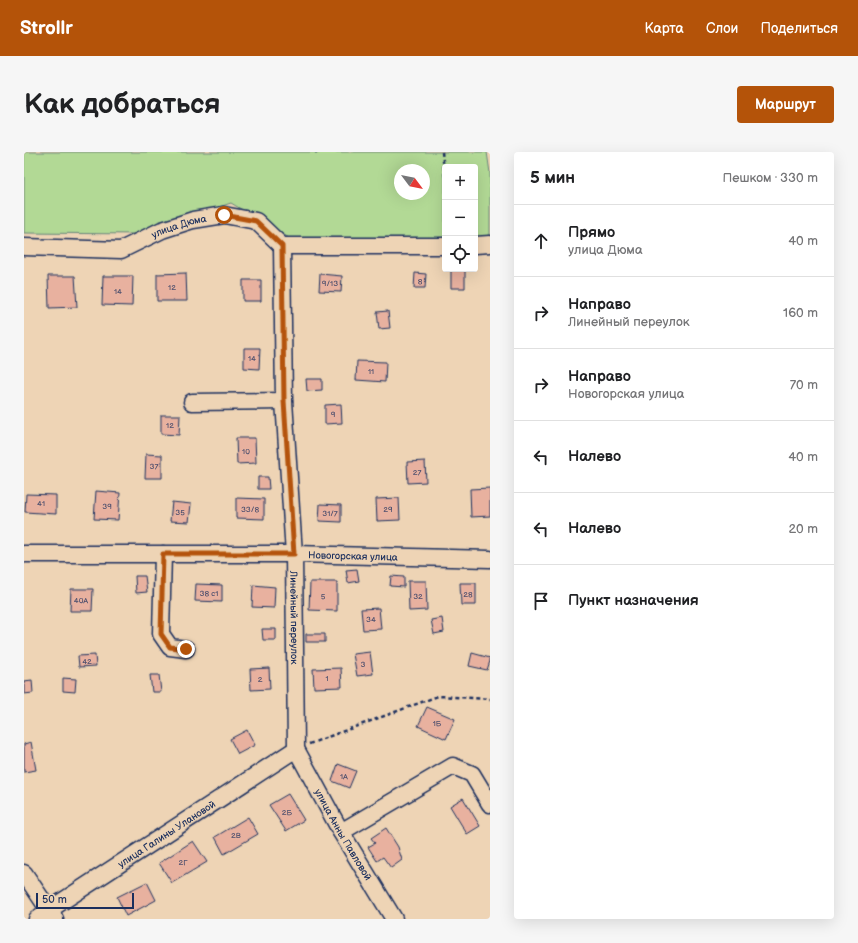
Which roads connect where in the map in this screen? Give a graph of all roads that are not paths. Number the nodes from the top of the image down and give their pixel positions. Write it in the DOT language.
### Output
graph roads {
  1 [pos="490,244"];
  2 [pos="478,245"];
  3 [pos="282,246"];
  4 [pos="442,246"];
  5 [pos="24,247"];
  6 [pos="284,401"];
  7 [pos="192,402"];
  8 [pos="24,554"];
  9 [pos="163,554"];
  10 [pos="294,554"];
  11 [pos="490,559"];
  12 [pos="186,649"];
  13 [pos="296,749"];
  14 [pos="490,804"];
  15 [pos="340,832"];
  16 [pos="24,873"];
  17 [pos="47,916"];
  18 [pos="394,919"];
  1 -- 2 [label="street"];
  3 -- 4 [label="street"];
  3 -- 5 [label="street, улица Дюма"];
  3 -- 6 [label="street, Линейный переулок"];
  6 -- 7 [label="street"];
  6 -- 10 [label="street, Линейный переулок"];
  8 -- 9 [label="street, Новогорская улица"];
  9 -- 10 [label="street, Новогорская улица"];
  9 -- 12 [label="street"];
  10 -- 11 [label="street, Новогорская улица"];
  10 -- 13 [label="street, Линейный переулок"];
  13 -- 15 [label="street, улица Анны Павловой"];
  13 -- 17 [label="street, улица Галины Улановой"];
  14 -- 15 [label="street"];
  15 -- 18 [label="street, улица Анны Павловой"];
  16 -- 17 [label="street"];
}
